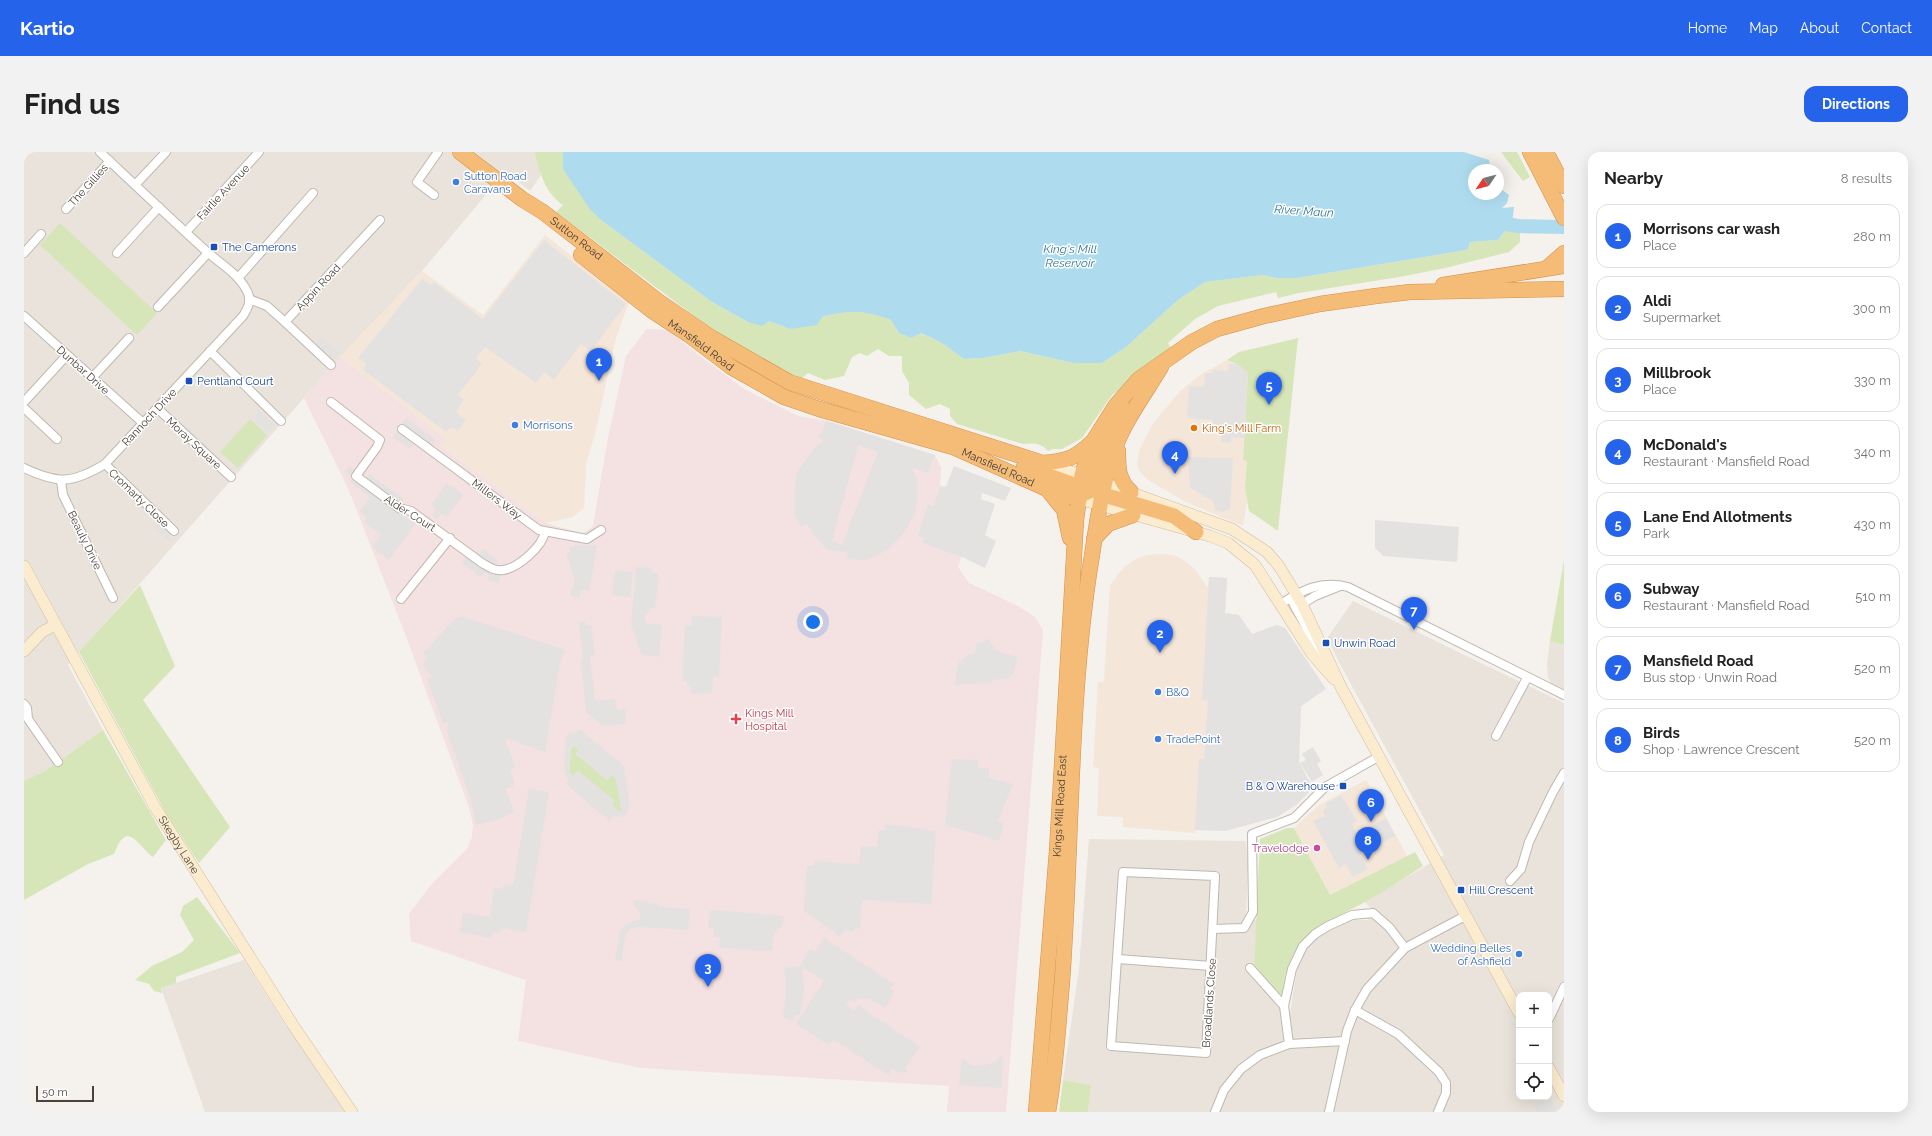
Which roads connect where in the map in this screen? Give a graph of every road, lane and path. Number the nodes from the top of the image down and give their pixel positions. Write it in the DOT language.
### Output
graph roads {
  1 [pos="100,152"];
  2 [pos="166,152"];
  3 [pos="259,152"];
  4 [pos="438,152"];
  5 [pos="460,152"];
  6 [pos="1541,156"];
  7 [pos="110,161"];
  8 [pos="135,185"];
  9 [pos="1564,186"];
  10 [pos="313,193"];
  11 [pos="434,195"];
  12 [pos="159,207"];
  13 [pos="66,209"];
  14 [pos="1564,218"];
  15 [pos="380,220"];
  16 [pos="186,232"];
  17 [pos="41,234"];
  18 [pos="24,253"];
  19 [pos="117,253"];
  20 [pos="208,253"];
  21 [pos="1564,253"];
  22 [pos="1564,266"];
  23 [pos="1546,268"];
  24 [pos="238,278"];
  25 [pos="624,283"];
  26 [pos="1564,289"];
  27 [pos="1410,292"];
  28 [pos="249,299"];
  29 [pos="158,307"];
  30 [pos="24,316"];
  31 [pos="285,322"];
  32 [pos="129,338"];
  33 [pos="210,351"];
  34 [pos="67,355"];
  35 [pos="1164,362"];
  36 [pos="331,365"];
  37 [pos="92,378"];
  38 [pos="1148,389"];
  39 [pos="24,402"];
  40 [pos="331,402"];
  41 [pos="24,408"];
  42 [pos="157,408"];
  43 [pos="281,421"];
  44 [pos="143,423"];
  45 [pos="402,429"];
  46 [pos="57,438"];
  47 [pos="1119,440"];
  48 [pos="1092,443"];
  49 [pos="985,445"];
  50 [pos="1043,463"];
  51 [pos="105,464"];
  52 [pos="24,468"];
  53 [pos="232,477"];
  54 [pos="61,481"];
  55 [pos="1047,489"];
  56 [pos="1091,490"];
  57 [pos="1131,492"];
  58 [pos="1133,515"];
  59 [pos="601,530"];
  60 [pos="174,531"];
  61 [pos="545,532"];
  62 [pos="1196,532"];
  63 [pos="450,538"];
  64 [pos="1094,539"];
  65 [pos="1074,555"];
  66 [pos="24,566"];
  67 [pos="1343,586"];
  68 [pos="402,593"];
  69 [pos="1297,593"];
  70 [pos="113,598"];
  71 [pos="1291,608"];
  72 [pos="1069,617"];
  73 [pos="55,625"];
  74 [pos="24,651"];
  75 [pos="1527,678"];
  76 [pos="1341,687"];
  77 [pos="1564,696"];
  78 [pos="24,704"];
  79 [pos="1496,736"];
  80 [pos="1378,757"];
  81 [pos="58,762"];
  82 [pos="1564,773"];
  83 [pos="1510,881"];
  84 [pos="1465,916"];
  85 [pos="1213,929"];
  86 [pos="1405,948"];
  87 [pos="1118,959"];
  88 [pos="1211,966"];
  89 [pos="1250,968"];
  90 [pos="1564,987"];
  91 [pos="1284,1006"];
  92 [pos="1516,1008"];
  93 [pos="1355,1010"];
  94 [pos="1552,1013"];
  95 [pos="1345,1041"];
  96 [pos="1289,1044"];
  97 [pos="1552,1074"];
  98 [pos="1564,1096"];
  99 [pos="352,1112"];
  100 [pos="1036,1112"];
  101 [pos="1048,1112"];
  102 [pos="1214,1112"];
  103 [pos="1329,1112"];
  104 [pos="1438,1112"];
  1 -- 7 [label="street"];
  2 -- 8 [label="street"];
  3 -- 16 [label="street, Fairlie Avenue"];
  4 -- 11 [label="street"];
  5 -- 25 [label="highway, Sutton Road"];
  6 -- 9 [label="highway"];
  6 -- 14 [label="highway"];
  7 -- 8 [label="street"];
  7 -- 13 [label="street, The Gillies"];
  8 -- 12 [label="street"];
  10 -- 24 [label="street"];
  12 -- 16 [label="street"];
  12 -- 19 [label="street"];
  15 -- 31 [label="street, Appin Road"];
  16 -- 20 [label="street"];
  17 -- 18 [label="street"];
  20 -- 24 [label="street"];
  20 -- 29 [label="street"];
  21 -- 23 [label="highway"];
  22 -- 23 [label="highway"];
  23 -- 27 [label="highway"];
  24 -- 28 [label="street"];
  25 -- 49 [label="highway, Mansfield Road"];
  25 -- 55 [label="highway, Mansfield Road"];
  26 -- 27 [label="highway"];
  27 -- 35 [label="highway"];
  28 -- 31 [label="street"];
  28 -- 33 [label="street, Rannoch Drive"];
  30 -- 34 [label="street, Dunbar Drive"];
  31 -- 36 [label="street"];
  32 -- 37 [label="street"];
  33 -- 42 [label="street, Rannoch Drive"];
  33 -- 43 [label="street"];
  34 -- 37 [label="street, Dunbar Drive"];
  34 -- 39 [label="street"];
  35 -- 38 [label="highway"];
  35 -- 48 [label="highway"];
  37 -- 44 [label="street, Dunbar Drive"];
  38 -- 47 [label="highway"];
  38 -- 56 [label="highway"];
  40 -- 63 [label="street, Alder Court"];
  41 -- 46 [label="street"];
  42 -- 44 [label="street, Rannoch Drive"];
  42 -- 53 [label="street, Moray Square"];
  44 -- 51 [label="street, Rannoch Drive"];
  45 -- 61 [label="street, Millers Way"];
  47 -- 56 [label="highway"];
  47 -- 57 [label="highway"];
  48 -- 50 [label="highway"];
  48 -- 56 [label="highway"];
  49 -- 50 [label="highway, Mansfield Road"];
  49 -- 56 [label="highway"];
  50 -- 56 [label="main road, Mansfield Road"];
  51 -- 54 [label="street, Rannoch Drive"];
  51 -- 60 [label="street, Cromarty Close"];
  52 -- 54 [label="street, Rannoch Drive"];
  54 -- 70 [label="street, Beauly Drive"];
  55 -- 56 [label="highway, Mansfield Road"];
  55 -- 65 [label="highway"];
  56 -- 57 [label="main road, Mansfield Road"];
  56 -- 58 [label="main road, Mansfield Road"];
  56 -- 62 [label="highway"];
  56 -- 64 [label="highway, Kings Mill Road East"];
  56 -- 65 [label="highway, Kings Mill Road East"];
  56 -- 72 [label="highway"];
  57 -- 69 [label="main road, Mansfield Road"];
  58 -- 62 [label="main road, Mansfield Road"];
  58 -- 64 [label="highway"];
  59 -- 61 [label="street, Millers Way"];
  61 -- 63 [label="street, Alder Court"];
  62 -- 71 [label="main road, Mansfield Road"];
  63 -- 68 [label="street"];
  64 -- 101 [label="highway, Kings Mill Road East"];
  65 -- 72 [label="highway, Kings Mill Road East"];
  66 -- 73 [label="main road, Skegby Lane"];
  67 -- 69 [label="street"];
  67 -- 71 [label="street"];
  67 -- 75 [label="street"];
  69 -- 71 [label="main road, Mansfield Road"];
  69 -- 71 [label="street"];
  71 -- 76 [label="main road, Mansfield Road"];
  71 -- 76 [label="main road, Mansfield Road"];
  72 -- 100 [label="highway, Kings Mill Road East"];
  73 -- 74 [label="main road"];
  73 -- 99 [label="main road, Skegby Lane"];
  75 -- 77 [label="street"];
  75 -- 79 [label="street"];
  76 -- 80 [label="main road, Mansfield Road"];
  78 -- 81 [label="street"];
  80 -- 84 [label="main road, Mansfield Road"];
  80 -- 85 [label="street"];
  82 -- 83 [label="street"];
  84 -- 86 [label="street"];
  84 -- 92 [label="main road, Mansfield Road"];
  85 -- 87 [label="street, Broadlands Close"];
  85 -- 88 [label="street, Broadlands Close"];
  86 -- 91 [label="street"];
  86 -- 93 [label="street"];
  87 -- 88 [label="street"];
  87 -- 88 [label="street, Broadlands Close"];
  89 -- 91 [label="street"];
  90 -- 94 [label="street"];
  91 -- 96 [label="street"];
  93 -- 95 [label="street"];
  93 -- 104 [label="street"];
  95 -- 96 [label="street"];
  95 -- 103 [label="street"];
  96 -- 102 [label="street"];
  97 -- 98 [label="main road"];
}
